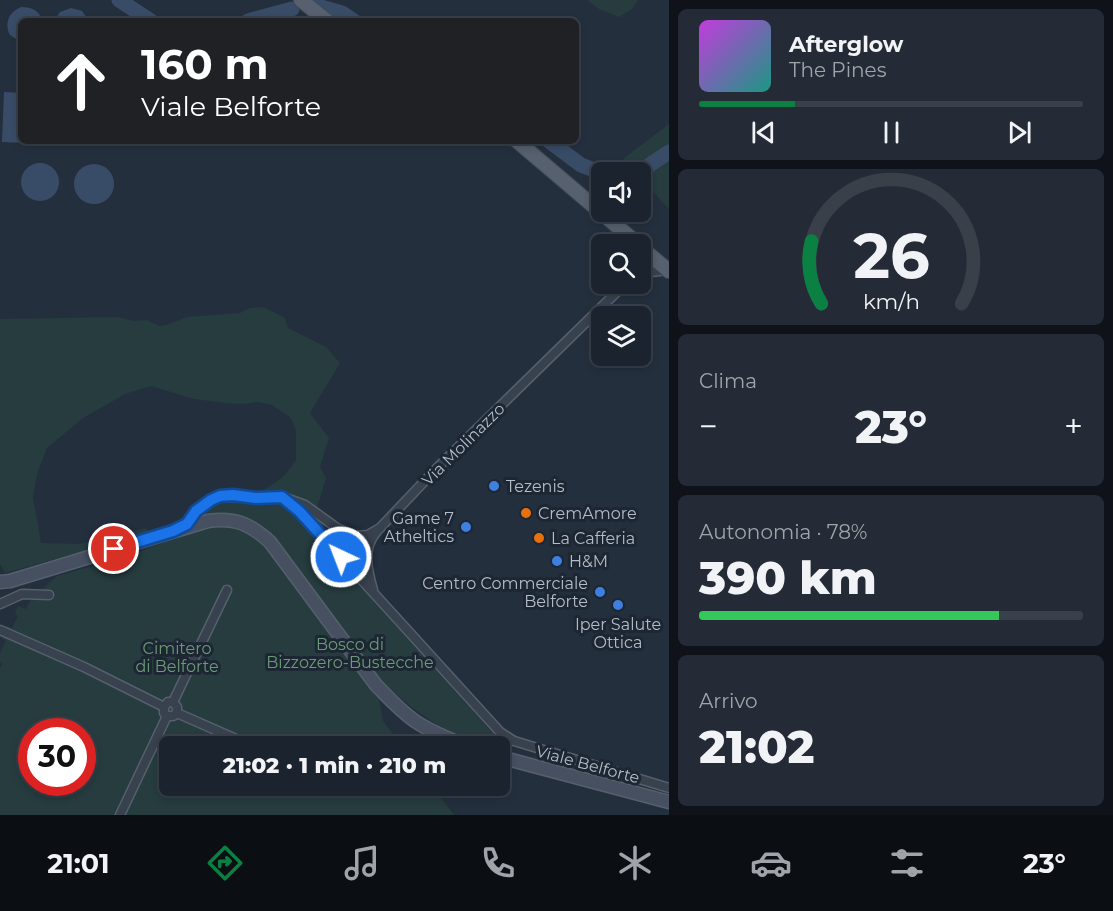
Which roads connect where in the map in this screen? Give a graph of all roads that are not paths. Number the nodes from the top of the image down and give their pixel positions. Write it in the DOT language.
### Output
graph roads {
  1 [pos="301,0"];
  2 [pos="323,18"];
  3 [pos="520,144"];
  4 [pos="625,234"];
  5 [pos="651,257"];
  6 [pos="664,271"];
  7 [pos="615,294"];
  8 [pos="282,497"];
  9 [pos="380,528"];
  10 [pos="173,531"];
  11 [pos="0,582"];
  12 [pos="227,590"];
  13 [pos="374,593"];
  14 [pos="49,595"];
  15 [pos="0,604"];
  16 [pos="0,630"];
  17 [pos="173,702"];
  18 [pos="165,711"];
  19 [pos="177,712"];
  20 [pos="230,736"];
  21 [pos="441,736"];
  22 [pos="510,761"];
  23 [pos="669,788"];
  24 [pos="669,802"];
  25 [pos="120,815"];
  1 -- 2 [label="main road"];
  3 -- 4 [label="main road"];
  5 -- 6 [label="main road"];
  7 -- 9 [label="street, Via Molinazzo"];
  8 -- 9 [label="street"];
  8 -- 10 [label="street"];
  8 -- 13 [label="street"];
  9 -- 13 [label="street, Via Molinazzo"];
  10 -- 11 [label="main road"];
  10 -- 21 [label="main road"];
  12 -- 17 [label="street"];
  13 -- 23 [label="street"];
  14 -- 15 [label="street"];
  16 -- 18 [label="street"];
  17 -- 18 [label="street"];
  17 -- 19 [label="street"];
  18 -- 19 [label="street"];
  18 -- 25 [label="street"];
  19 -- 20 [label="street"];
  22 -- 24 [label="main road, Viale Belforte"];
}
